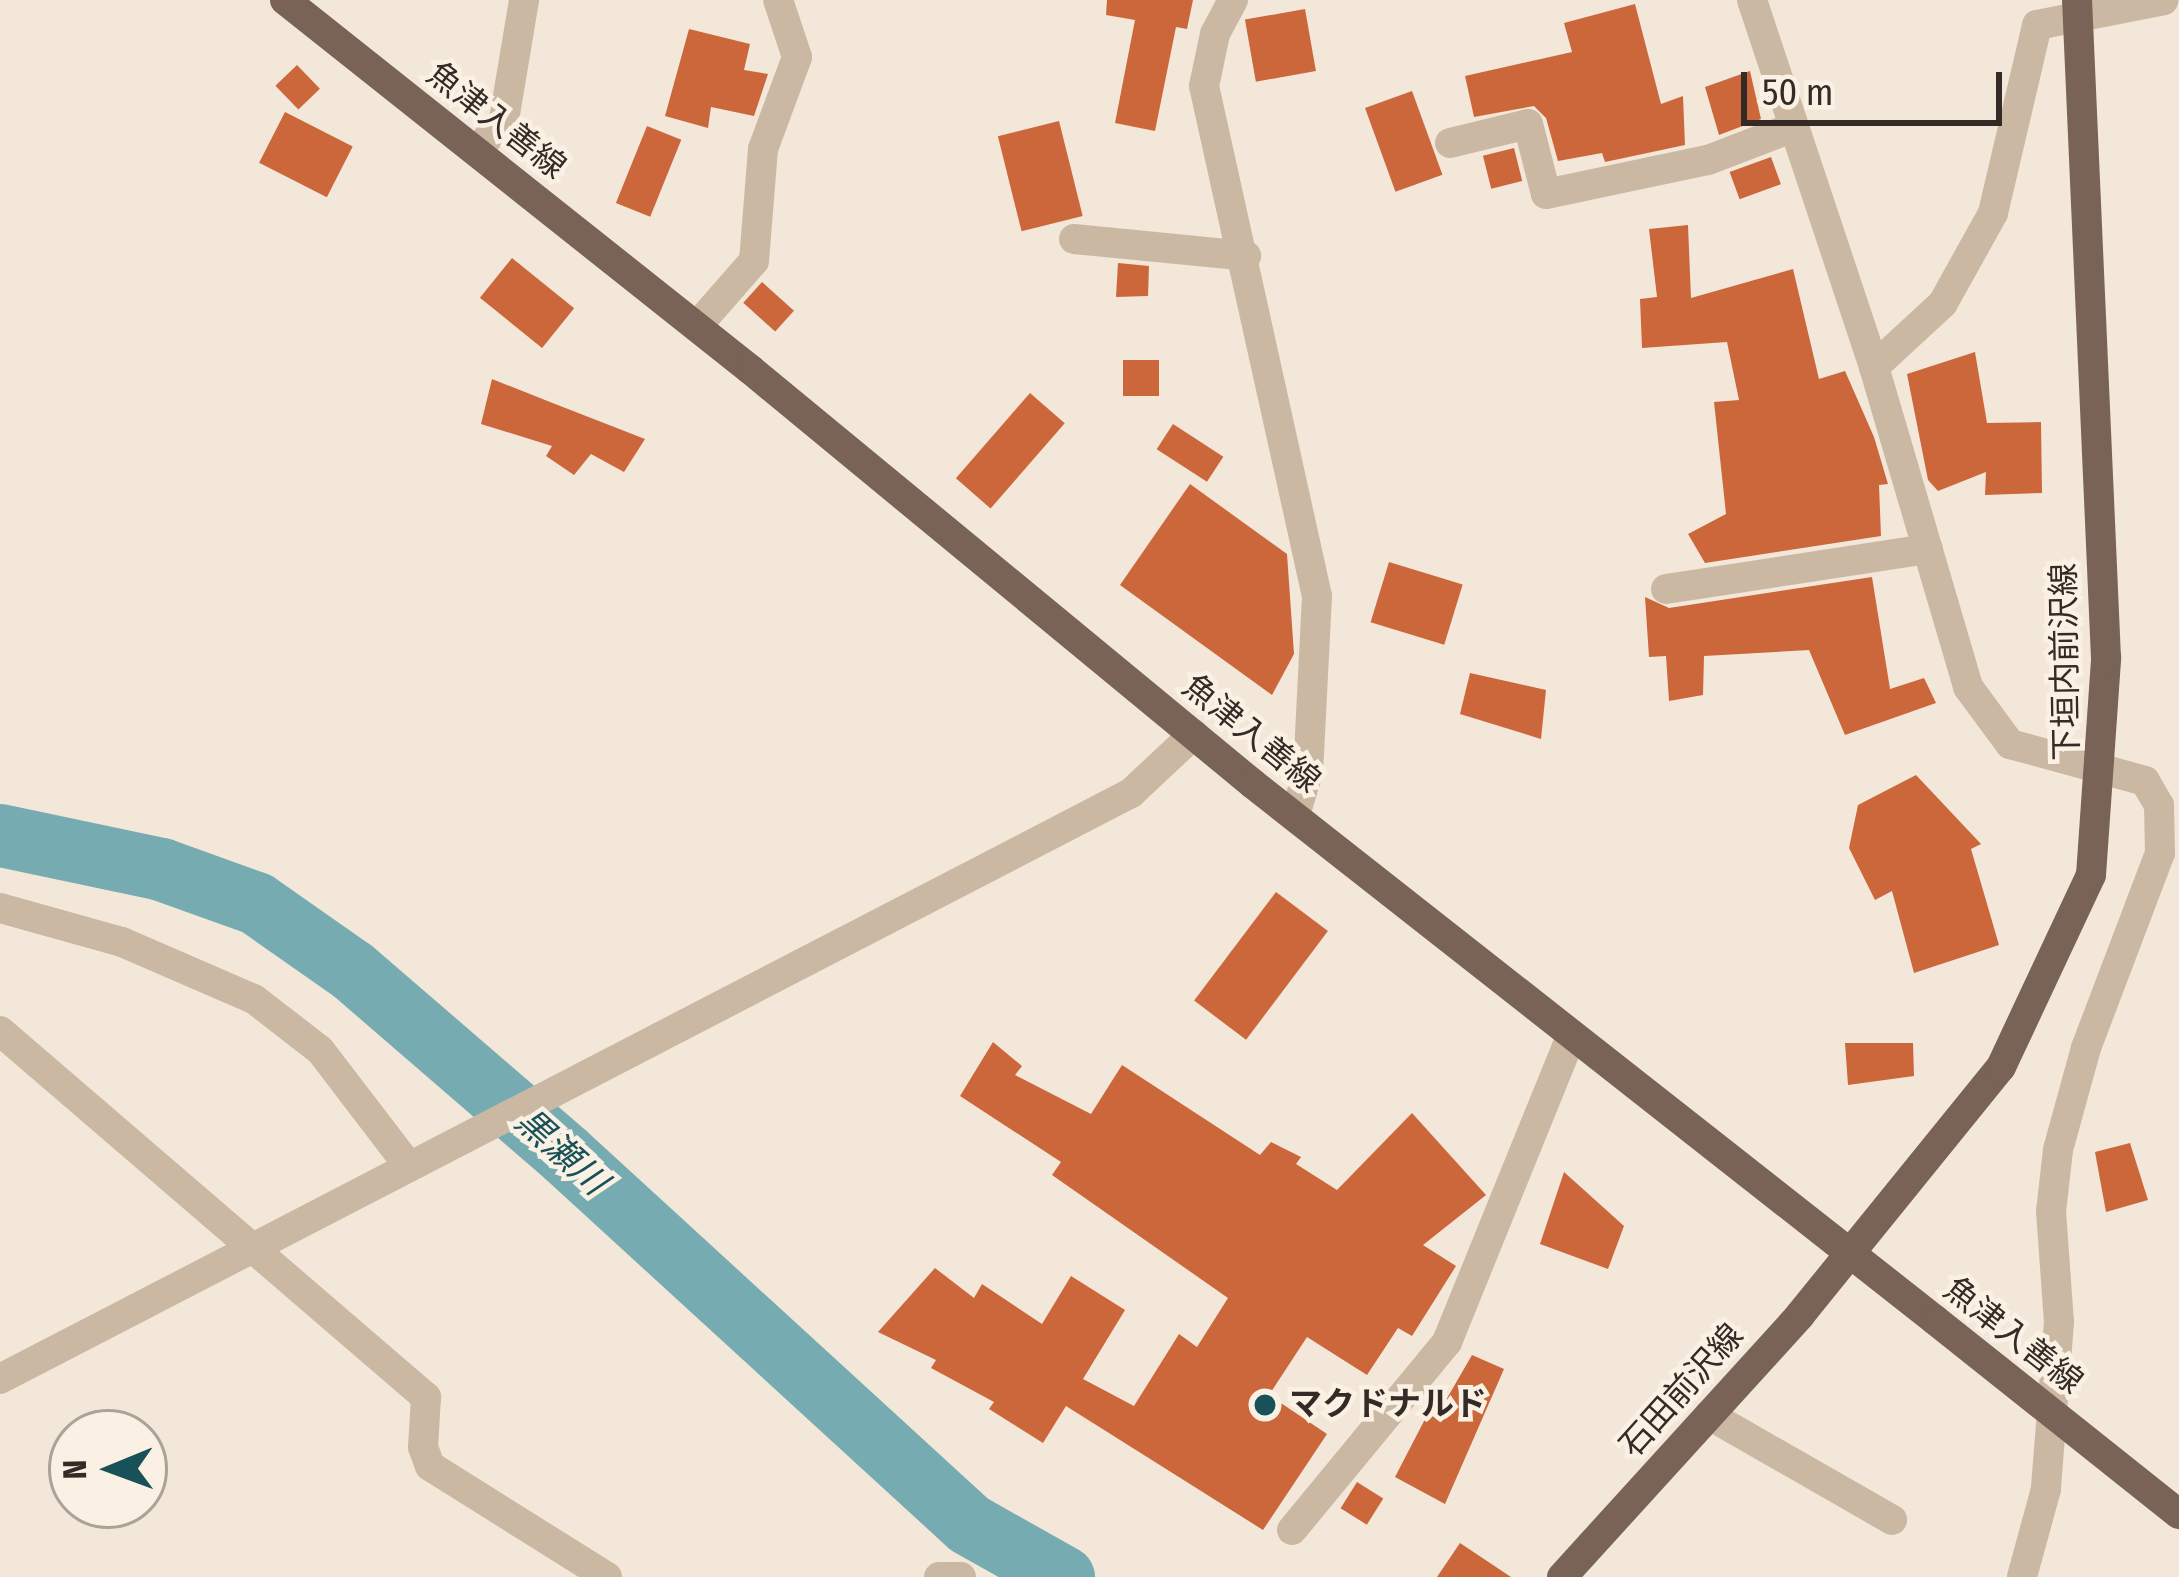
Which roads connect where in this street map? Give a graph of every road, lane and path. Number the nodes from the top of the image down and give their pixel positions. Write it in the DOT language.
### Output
graph roads {
  1 [pos="287,0"];
  2 [pos="524,0"];
  3 [pos="778,0"];
  4 [pos="1233,0"];
  5 [pos="1752,0"];
  6 [pos="2164,0"];
  7 [pos="2077,6"];
  8 [pos="1794,127"];
  9 [pos="1450,143"];
  10 [pos="476,151"];
  11 [pos="1074,239"];
  12 [pos="1246,256"];
  13 [pos="697,326"];
  14 [pos="1874,367"];
  15 [pos="1928,549"];
  16 [pos="1666,589"];
  17 [pos="1194,734"];
  18 [pos="2104,771"];
  19 [pos="1295,815"];
  20 [pos="0,908"];
  21 [pos="0,1031"];
  22 [pos="1572,1034"];
  23 [pos="408,1165"];
  24 [pos="246,1248"];
  25 [pos="1853,1251"];
  26 [pos="0,1378"];
  27 [pos="1709,1415"];
  28 [pos="2179,1514"];
  29 [pos="1892,1520"];
  30 [pos="1292,1530"];
  31 [pos="608,1577"];
  32 [pos="939,1577"];
  33 [pos="962,1577"];
  34 [pos="1562,1577"];
  35 [pos="2022,1577"];
  1 -- 10 [label="main road, 魚津入善線"];
  2 -- 10 [label="street"];
  3 -- 13 [label="street"];
  4 -- 12 [label="street"];
  5 -- 8 [label="street"];
  6 -- 7 [label="street"];
  7 -- 14 [label="street"];
  7 -- 18 [label="main road, 下垣内前沢線"];
  8 -- 9 [label="street"];
  8 -- 14 [label="street"];
  10 -- 13 [label="main road, 魚津入善線"];
  11 -- 12 [label="street"];
  12 -- 19 [label="street"];
  13 -- 17 [label="main road, 魚津入善線"];
  14 -- 15 [label="street"];
  15 -- 16 [label="street"];
  15 -- 18 [label="street"];
  17 -- 19 [label="main road, 魚津入善線"];
  17 -- 23 [label="street"];
  18 -- 25 [label="main road, 下垣内前沢線"];
  18 -- 35 [label="street"];
  19 -- 22 [label="main road, 魚津入善線"];
  20 -- 23 [label="street"];
  21 -- 24 [label="street"];
  22 -- 25 [label="main road, 魚津入善線"];
  22 -- 30 [label="street"];
  23 -- 24 [label="street"];
  24 -- 26 [label="street"];
  24 -- 31 [label="street"];
  25 -- 27 [label="main road, 石田前沢線"];
  25 -- 28 [label="main road, 魚津入善線, bridge"];
  27 -- 29 [label="street"];
  27 -- 34 [label="main road, 石田前沢線"];
  32 -- 33 [label="street"];
}
